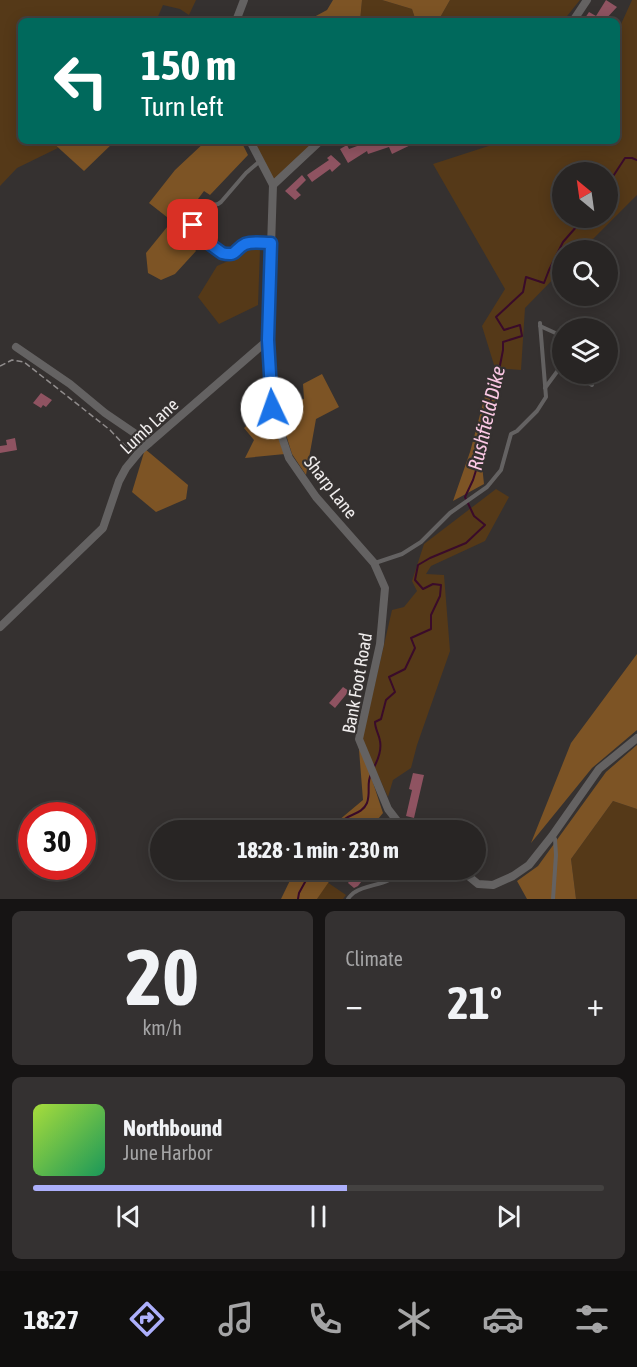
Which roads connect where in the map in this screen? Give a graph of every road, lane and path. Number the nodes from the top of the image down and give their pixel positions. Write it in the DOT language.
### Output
graph roads {
  1 [pos="244,0"];
  2 [pos="587,0"];
  3 [pos="237,18"];
  4 [pos="575,18"];
  5 [pos="252,144"];
  6 [pos="317,144"];
  7 [pos="260,161"];
  8 [pos="273,185"];
  9 [pos="271,243"];
  10 [pos="552,331"];
  11 [pos="268,340"];
  12 [pos="16,347"];
  13 [pos="0,366"];
  14 [pos="552,378"];
  15 [pos="544,389"];
  16 [pos="149,443"];
  17 [pos="136,458"];
  18 [pos="374,563"];
  19 [pos="0,627"];
  20 [pos="637,738"];
  21 [pos="396,820"];
  22 [pos="552,836"];
  23 [pos="389,880"];
  24 [pos="473,880"];
  25 [pos="348,899"];
  26 [pos="553,899"];
  1 -- 3 [label="street"];
  2 -- 4 [label="street"];
  5 -- 7 [label="street"];
  6 -- 8 [label="street"];
  7 -- 8 [label="street"];
  7 -- 9 [label="lane"];
  8 -- 9 [label="street, Sharp Lane"];
  9 -- 11 [label="street, Sharp Lane"];
  10 -- 15 [label="lane"];
  11 -- 16 [label="street, Lumb Lane"];
  11 -- 18 [label="street, Sharp Lane"];
  12 -- 16 [label="street"];
  13 -- 17 [label="path"];
  14 -- 15 [label="lane"];
  15 -- 18 [label="lane"];
  16 -- 17 [label="street, Lumb Lane"];
  17 -- 19 [label="street, Lumb Lane"];
  18 -- 21 [label="street, Bank Foot Road"];
  20 -- 22 [label="street"];
  22 -- 24 [label="street"];
  22 -- 26 [label="lane"];
  23 -- 25 [label="lane"];
}
